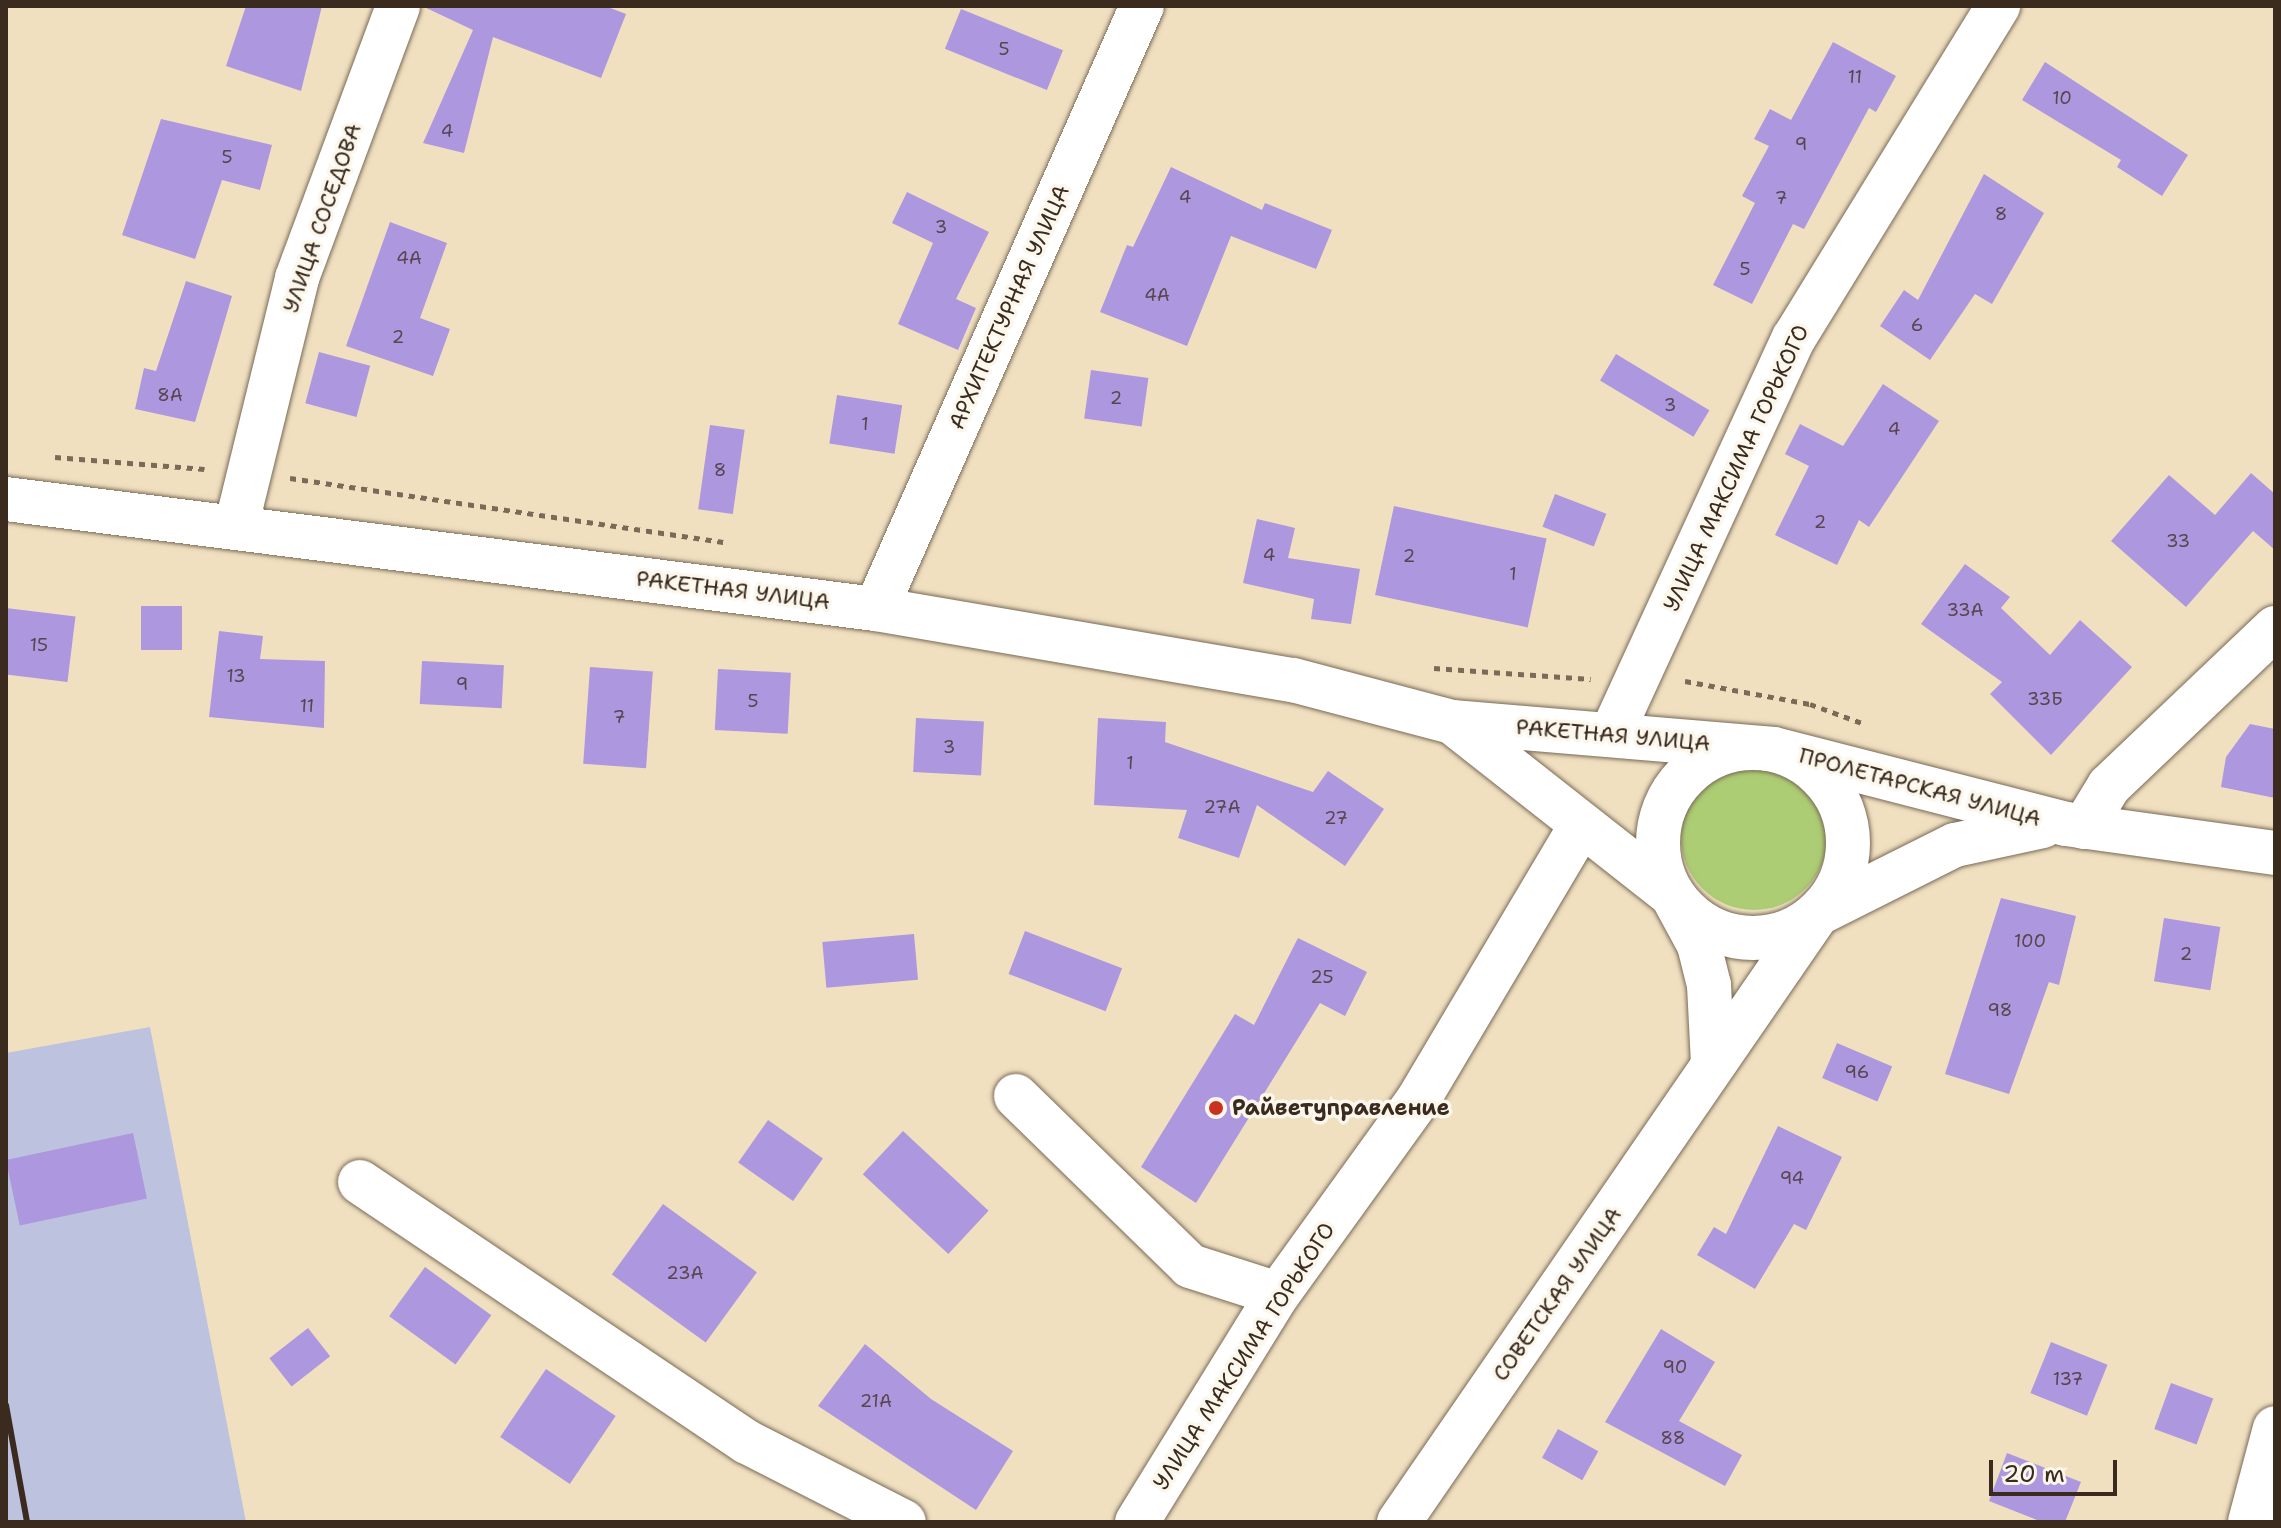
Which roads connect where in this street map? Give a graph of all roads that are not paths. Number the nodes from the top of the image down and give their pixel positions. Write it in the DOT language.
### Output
graph roads {
  1 [pos="398,6"];
  2 [pos="1142,6"];
  3 [pos="1998,6"];
  4 [pos="6,499"];
  5 [pos="236,527"];
  6 [pos="876,609"];
  7 [pos="2275,628"];
  8 [pos="1452,722"];
  9 [pos="1612,733"];
  10 [pos="1774,749"];
  11 [pos="1581,825"];
  12 [pos="2075,825"];
  13 [pos="2275,853"];
  14 [pos="1672,895"];
  15 [pos="1818,913"];
  16 [pos="1713,1064"];
  17 [pos="1016,1096"];
  18 [pos="360,1182"];
  19 [pos="1278,1294"];
  20 [pos="2275,1428"];
  21 [pos="904,1522"];
  22 [pos="1137,1522"];
  23 [pos="1399,1522"];
  24 [pos="2250,1522"];
  1 -- 5 [label="street, УЛИЦА СОСЕДОВА"];
  2 -- 6 [label="street, АРХИТЕКТУРНАЯ УЛИЦА"];
  3 -- 9 [label="street, УЛИЦА МАКСИМА ГОРЬКОГО"];
  4 -- 5 [label="street, РАКЕТНАЯ УЛИЦА"];
  5 -- 6 [label="street, РАКЕТНАЯ УЛИЦА"];
  6 -- 8 [label="street, РАКЕТНАЯ УЛИЦА"];
  7 -- 12 [label="street"];
  8 -- 9 [label="street, РАКЕТНАЯ УЛИЦА"];
  8 -- 11 [label="street, РАКЕТНАЯ УЛИЦА"];
  9 -- 10 [label="street, РАКЕТНАЯ УЛИЦА"];
  10 -- 12 [label="street, ПРОЛЕТАРСКАЯ УЛИЦА"];
  10 -- 14 [label="street"];
  10 -- 15 [label="street"];
  11 -- 14 [label="street, РАКЕТНАЯ УЛИЦА"];
  11 -- 19 [label="street, УЛИЦА МАКСИМА ГОРЬКОГО"];
  12 -- 13 [label="street, ПРОЛЕТАРСКАЯ УЛИЦА"];
  12 -- 15 [label="street, ПРОЛЕТАРСКАЯ УЛИЦА"];
  14 -- 15 [label="street"];
  14 -- 16 [label="street"];
  15 -- 16 [label="street, СОВЕТСКАЯ УЛИЦА"];
  16 -- 23 [label="street, СОВЕТСКАЯ УЛИЦА"];
  17 -- 19 [label="street"];
  18 -- 21 [label="street"];
  19 -- 22 [label="street, УЛИЦА МАКСИМА ГОРЬКОГО"];
  20 -- 24 [label="street"];
}
